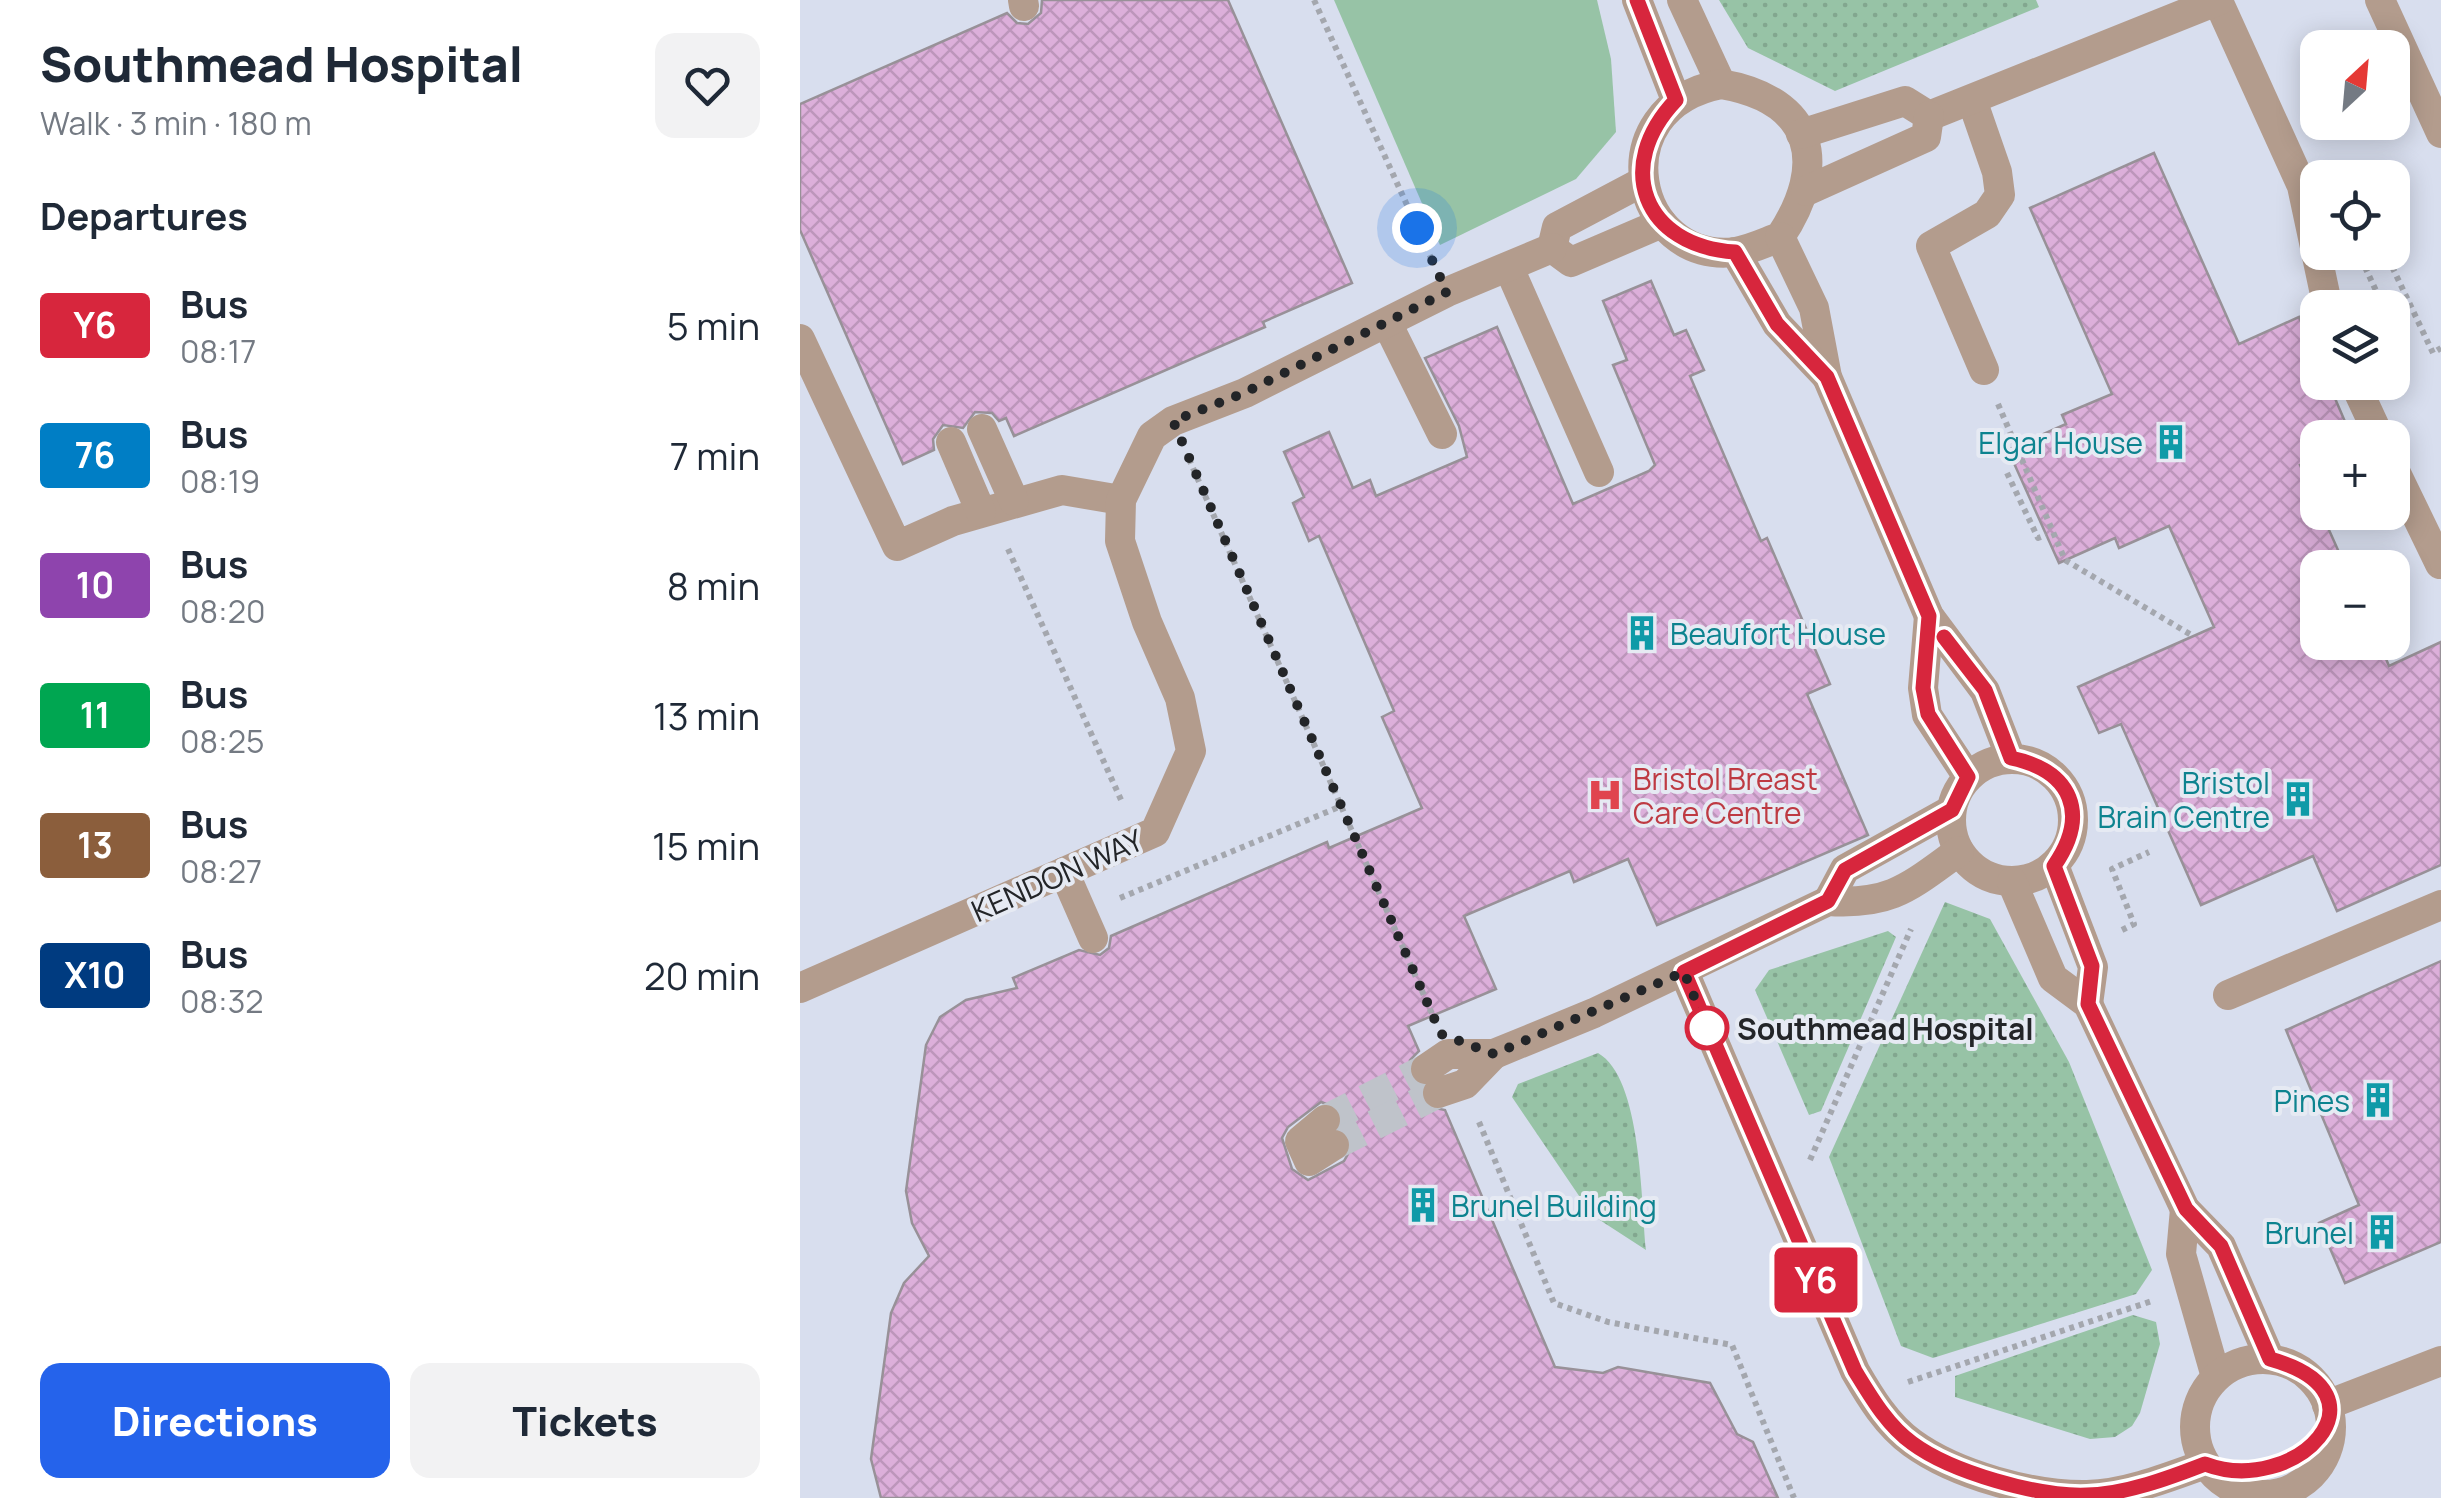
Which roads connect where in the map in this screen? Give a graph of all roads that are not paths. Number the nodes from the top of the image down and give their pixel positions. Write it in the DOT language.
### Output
graph roads {
  1 [pos="1637,0"];
  2 [pos="1682,0"];
  3 [pos="2218,0"];
  4 [pos="2380,0"];
  5 [pos="1722,84"];
  6 [pos="1676,100"];
  7 [pos="1972,100"];
  8 [pos="1929,116"];
  9 [pos="2441,133"];
  10 [pos="1802,134"];
  11 [pos="1642,182"];
  12 [pos="1806,191"];
  13 [pos="1662,223"];
  14 [pos="1780,237"];
  15 [pos="1552,248"];
  16 [pos="1735,252"];
  17 [pos="1509,268"];
  18 [pos="2324,290"];
  19 [pos="1388,325"];
  20 [pos="800,339"];
  21 [pos="1984,370"];
  22 [pos="1827,377"];
  23 [pos="982,429"];
  24 [pos="1442,434"];
  25 [pos="951,442"];
  26 [pos="1599,472"];
  27 [pos="1122,500"];
  28 [pos="2410,502"];
  29 [pos="995,507"];
  30 [pos="2440,564"];
  31 [pos="1929,616"];
  32 [pos="2011,758"];
  33 [pos="1968,777"];
  34 [pos="1952,810"];
  35 [pos="1958,851"];
  36 [pos="2054,866"];
  37 [pos="1064,872"];
  38 [pos="2012,882"];
  39 [pos="1828,901"];
  40 [pos="2441,905"];
  41 [pos="1093,938"];
  42 [pos="1684,972"];
  43 [pos="800,988"];
  44 [pos="2228,996"];
  45 [pos="2088,1004"];
  46 [pos="1432,1081"];
  47 [pos="2186,1209"];
  48 [pos="2270,1359"];
  49 [pos="2441,1361"];
  50 [pos="2216,1378"];
  51 [pos="2327,1405"];
  52 [pos="2205,1464"];
  53 [pos="2303,1490"];
  54 [pos="2248,1496"];
  1 -- 6 [label="lane"];
  2 -- 5 [label="lane"];
  3 -- 7 [label="lane"];
  3 -- 18 [label="lane"];
  4 -- 9 [label="lane"];
  5 -- 6 [label="lane"];
  5 -- 10 [label="lane"];
  6 -- 11 [label="lane"];
  7 -- 8 [label="lane"];
  7 -- 21 [label="lane"];
  8 -- 10 [label="lane"];
  8 -- 12 [label="lane"];
  10 -- 12 [label="lane"];
  11 -- 13 [label="lane"];
  11 -- 15 [label="lane"];
  12 -- 14 [label="lane"];
  13 -- 15 [label="lane"];
  13 -- 16 [label="lane"];
  14 -- 16 [label="lane"];
  14 -- 22 [label="lane"];
  15 -- 17 [label="lane, KENDON WAY"];
  16 -- 22 [label="lane"];
  17 -- 19 [label="lane, KENDON WAY"];
  17 -- 26 [label="lane"];
  19 -- 24 [label="lane"];
  19 -- 27 [label="lane, KENDON WAY"];
  20 -- 29 [label="lane"];
  22 -- 31 [label="lane"];
  23 -- 29 [label="lane"];
  25 -- 29 [label="lane"];
  27 -- 29 [label="lane"];
  27 -- 37 [label="lane, KENDON WAY"];
  28 -- 30 [label="lane"];
  31 -- 32 [label="lane"];
  31 -- 33 [label="lane"];
  32 -- 33 [label="lane"];
  32 -- 36 [label="lane"];
  33 -- 34 [label="lane"];
  34 -- 35 [label="lane"];
  34 -- 39 [label="lane"];
  35 -- 38 [label="lane"];
  35 -- 39 [label="lane"];
  36 -- 38 [label="lane"];
  36 -- 45 [label="lane"];
  37 -- 41 [label="lane"];
  37 -- 43 [label="lane, KENDON WAY"];
  38 -- 45 [label="lane"];
  39 -- 42 [label="lane"];
  40 -- 44 [label="lane"];
  42 -- 46 [label="lane"];
  42 -- 52 [label="lane"];
  45 -- 47 [label="lane"];
  47 -- 48 [label="lane"];
  47 -- 50 [label="lane"];
  48 -- 50 [label="lane"];
  48 -- 51 [label="lane"];
  49 -- 51 [label="lane"];
  50 -- 52 [label="lane"];
  51 -- 53 [label="lane"];
  52 -- 54 [label="lane"];
  53 -- 54 [label="lane"];
}
